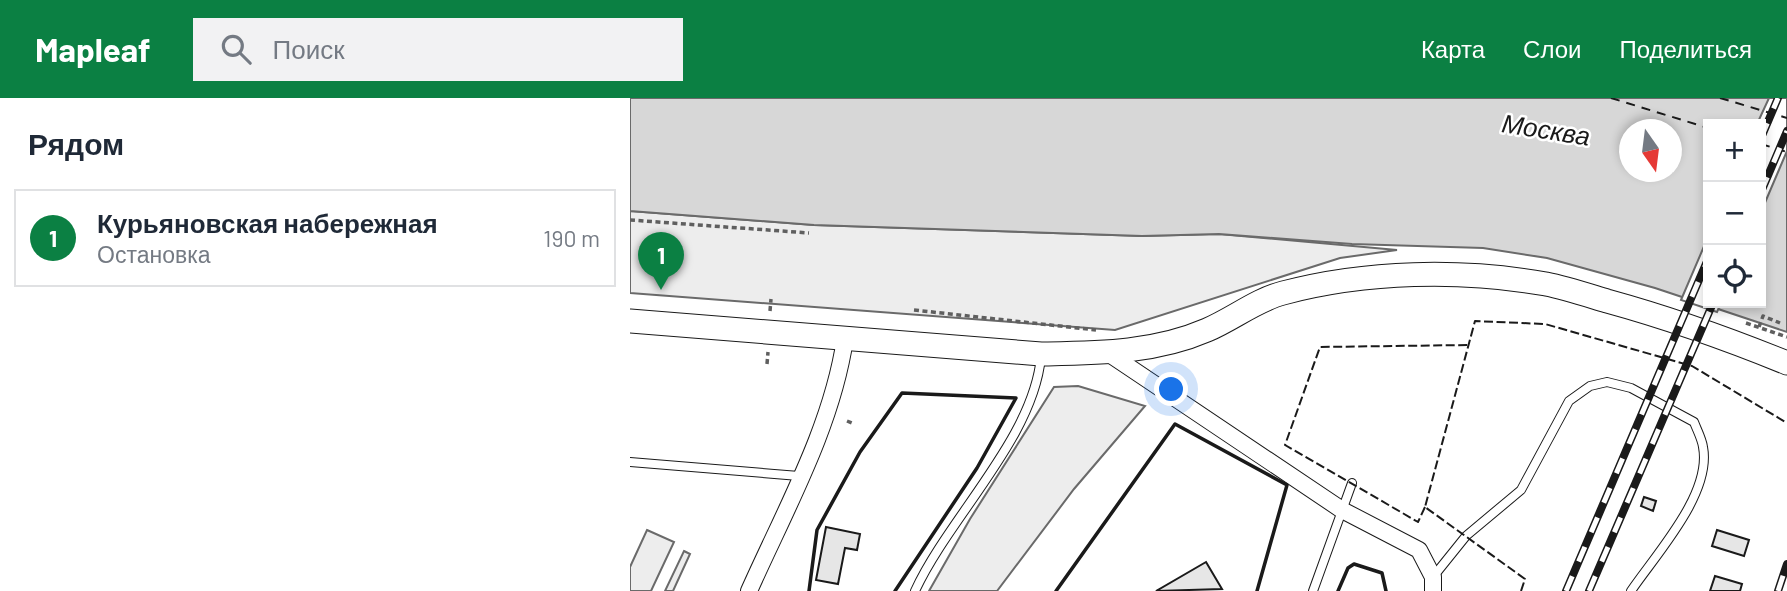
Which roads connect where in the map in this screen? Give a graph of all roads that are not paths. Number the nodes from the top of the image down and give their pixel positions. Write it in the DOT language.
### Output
graph roads {
  1 [pos="630,321"];
  2 [pos="845,339"];
  3 [pos="1041,354"];
  4 [pos="1108,354"];
  5 [pos="1787,363"];
  6 [pos="630,462"];
  7 [pos="799,476"];
  8 [pos="1352,483"];
  9 [pos="1342,510"];
  10 [pos="1433,584"];
  11 [pos="749,591"];
  12 [pos="915,591"];
  13 [pos="1313,591"];
  14 [pos="1631,591"];
  1 -- 2 [label="main road"];
  2 -- 3 [label="main road"];
  2 -- 7 [label="street"];
  3 -- 4 [label="main road"];
  3 -- 12 [label="lane"];
  4 -- 5 [label="main road"];
  4 -- 9 [label="street"];
  6 -- 7 [label="lane"];
  7 -- 11 [label="street"];
  8 -- 9 [label="lane"];
  9 -- 10 [label="street"];
  9 -- 13 [label="lane"];
  10 -- 14 [label="lane"];
}
